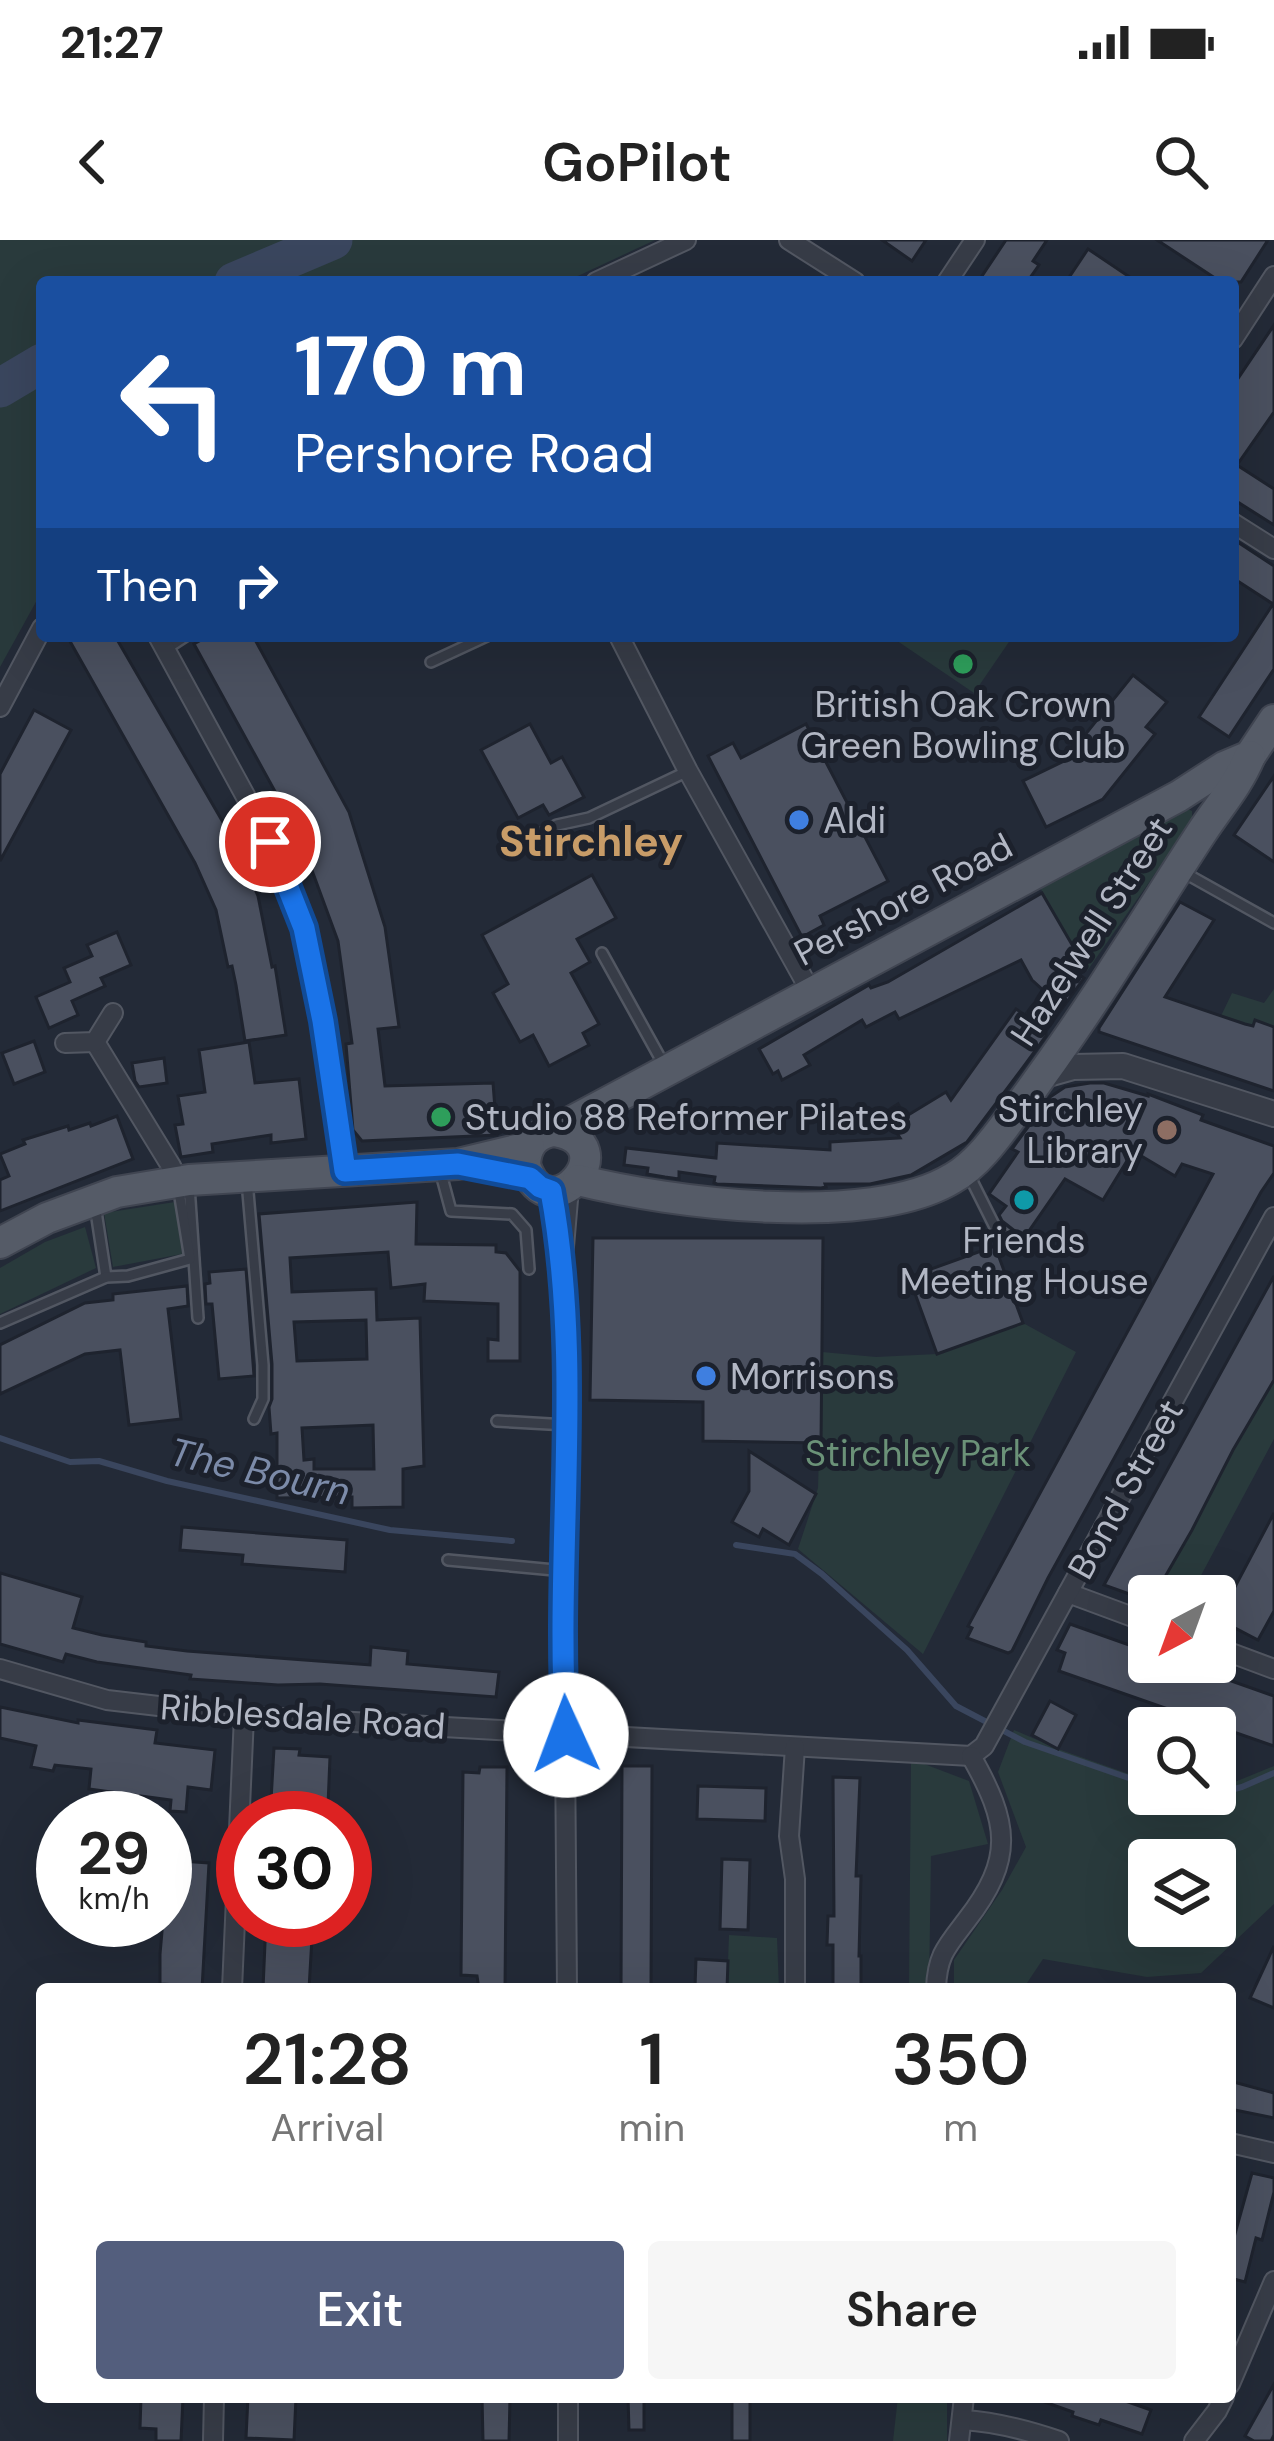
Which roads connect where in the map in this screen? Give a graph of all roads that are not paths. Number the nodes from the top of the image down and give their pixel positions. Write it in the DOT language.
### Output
graph roads {
  1 [pos="686,240"];
  2 [pos="789,240"];
  3 [pos="975,240"];
  4 [pos="609,276"];
  5 [pos="846,276"];
  6 [pos="950,276"];
  7 [pos="1274,276"];
  8 [pos="1239,330"];
  9 [pos="1239,527"];
  10 [pos="1274,549"];
  11 [pos="36,639"];
  12 [pos="474,642"];
  13 [pos="622,642"];
  14 [pos="162,643"];
  15 [pos="431,662"];
  16 [pos="0,707"];
  17 [pos="1274,720"];
  18 [pos="1250,756"];
  19 [pos="688,771"];
  20 [pos="1179,796"];
  21 [pos="1204,829"];
  22 [pos="506,852"];
  23 [pos="1178,869"];
  24 [pos="1274,923"];
  25 [pos="602,953"];
  26 [pos="811,992"];
  27 [pos="113,1013"];
  28 [pos="1075,1029"];
  29 [pos="64,1042"];
  30 [pos="95,1042"];
  31 [pos="1123,1066"];
  32 [pos="667,1070"];
  33 [pos="1041,1076"];
  34 [pos="1274,1114"];
  35 [pos="449,1165"];
  36 [pos="965,1168"];
  37 [pos="345,1171"];
  38 [pos="550,1171"];
  39 [pos="247,1178"];
  40 [pos="183,1181"];
  41 [pos="94,1199"];
  42 [pos="512,1214"];
  43 [pos="1274,1217"];
  44 [pos="0,1243"];
  45 [pos="1022,1248"];
  46 [pos="529,1269"];
  47 [pos="106,1277"];
  48 [pos="198,1318"];
  49 [pos="0,1323"];
  50 [pos="254,1419"];
  51 [pos="496,1421"];
  52 [pos="566,1425"];
  53 [pos="448,1560"];
  54 [pos="565,1571"];
  55 [pos="1068,1593"];
  56 [pos="1128,1615"];
  57 [pos="1236,1655"];
  58 [pos="0,1669"];
  59 [pos="1274,1670"];
  60 [pos="244,1716"];
  61 [pos="566,1735"];
  62 [pos="795,1747"];
  63 [pos="977,1751"];
  64 [pos="232,1983"];
  65 [pos="567,1983"];
  66 [pos="795,1983"];
  67 [pos="936,1983"];
  68 [pos="1236,2144"];
  69 [pos="1274,2152"];
  70 [pos="1274,2281"];
  71 [pos="1236,2370"];
  72 [pos="214,2403"];
  73 [pos="568,2403"];
  74 [pos="964,2403"];
  75 [pos="1221,2403"];
  76 [pos="963,2420"];
  77 [pos="212,2441"];
  78 [pos="568,2441"];
  79 [pos="959,2441"];
  80 [pos="1059,2441"];
  81 [pos="1194,2441"];
  1 -- 4 [label="street"];
  2 -- 5 [label="street"];
  3 -- 6 [label="street"];
  7 -- 8 [label="street"];
  9 -- 10 [label="street"];
  11 -- 16 [label="street"];
  12 -- 15 [label="lane"];
  13 -- 19 [label="street"];
  14 -- 37 [label="street"];
  17 -- 18 [label="main road, Pershore Road"];
  18 -- 20 [label="main road, Pershore Road"];
  18 -- 21 [label="main road, Hazelwell Street"];
  19 -- 22 [label="lane"];
  19 -- 26 [label="street"];
  20 -- 21 [label="main road"];
  20 -- 26 [label="main road, Pershore Road"];
  21 -- 23 [label="main road, Hazelwell Street"];
  23 -- 24 [label="lane"];
  23 -- 28 [label="main road, Hazelwell Street"];
  25 -- 32 [label="lane"];
  26 -- 32 [label="main road, Pershore Road"];
  27 -- 30 [label="street"];
  28 -- 31 [label="street"];
  28 -- 33 [label="main road, Hazelwell Street"];
  29 -- 30 [label="street"];
  30 -- 40 [label="street"];
  31 -- 33 [label="street"];
  31 -- 34 [label="street"];
  32 -- 38 [label="main road, Pershore Road"];
  33 -- 36 [label="main road, Hazelwell Street"];
  35 -- 37 [label="main road"];
  35 -- 38 [label="main road"];
  35 -- 42 [label="lane"];
  36 -- 38 [label="main road, Hazelwell Street"];
  36 -- 45 [label="lane"];
  37 -- 39 [label="main road"];
  38 -- 42 [label="lane"];
  38 -- 52 [label="street"];
  39 -- 40 [label="main road"];
  39 -- 50 [label="lane"];
  40 -- 41 [label="main road"];
  40 -- 47 [label="lane"];
  40 -- 48 [label="lane"];
  41 -- 44 [label="main road"];
  41 -- 47 [label="lane"];
  42 -- 46 [label="lane"];
  43 -- 55 [label="street, Bond Street"];
  47 -- 49 [label="lane"];
  51 -- 52 [label="lane"];
  52 -- 54 [label="street"];
  53 -- 54 [label="lane"];
  54 -- 61 [label="street"];
  55 -- 56 [label="street"];
  55 -- 63 [label="street, Bond Street"];
  57 -- 59 [label="street"];
  58 -- 60 [label="street, Ribblesdale Road"];
  60 -- 61 [label="street, Ribblesdale Road"];
  60 -- 64 [label="street"];
  61 -- 62 [label="street, Ribblesdale Road"];
  61 -- 65 [label="street"];
  62 -- 63 [label="street, Ribblesdale Road"];
  62 -- 66 [label="street"];
  63 -- 67 [label="street"];
  68 -- 69 [label="street"];
  70 -- 71 [label="street"];
  72 -- 77 [label="street"];
  73 -- 78 [label="street"];
  74 -- 76 [label="street"];
  75 -- 81 [label="street"];
  76 -- 79 [label="street"];
  76 -- 80 [label="street"];
}
